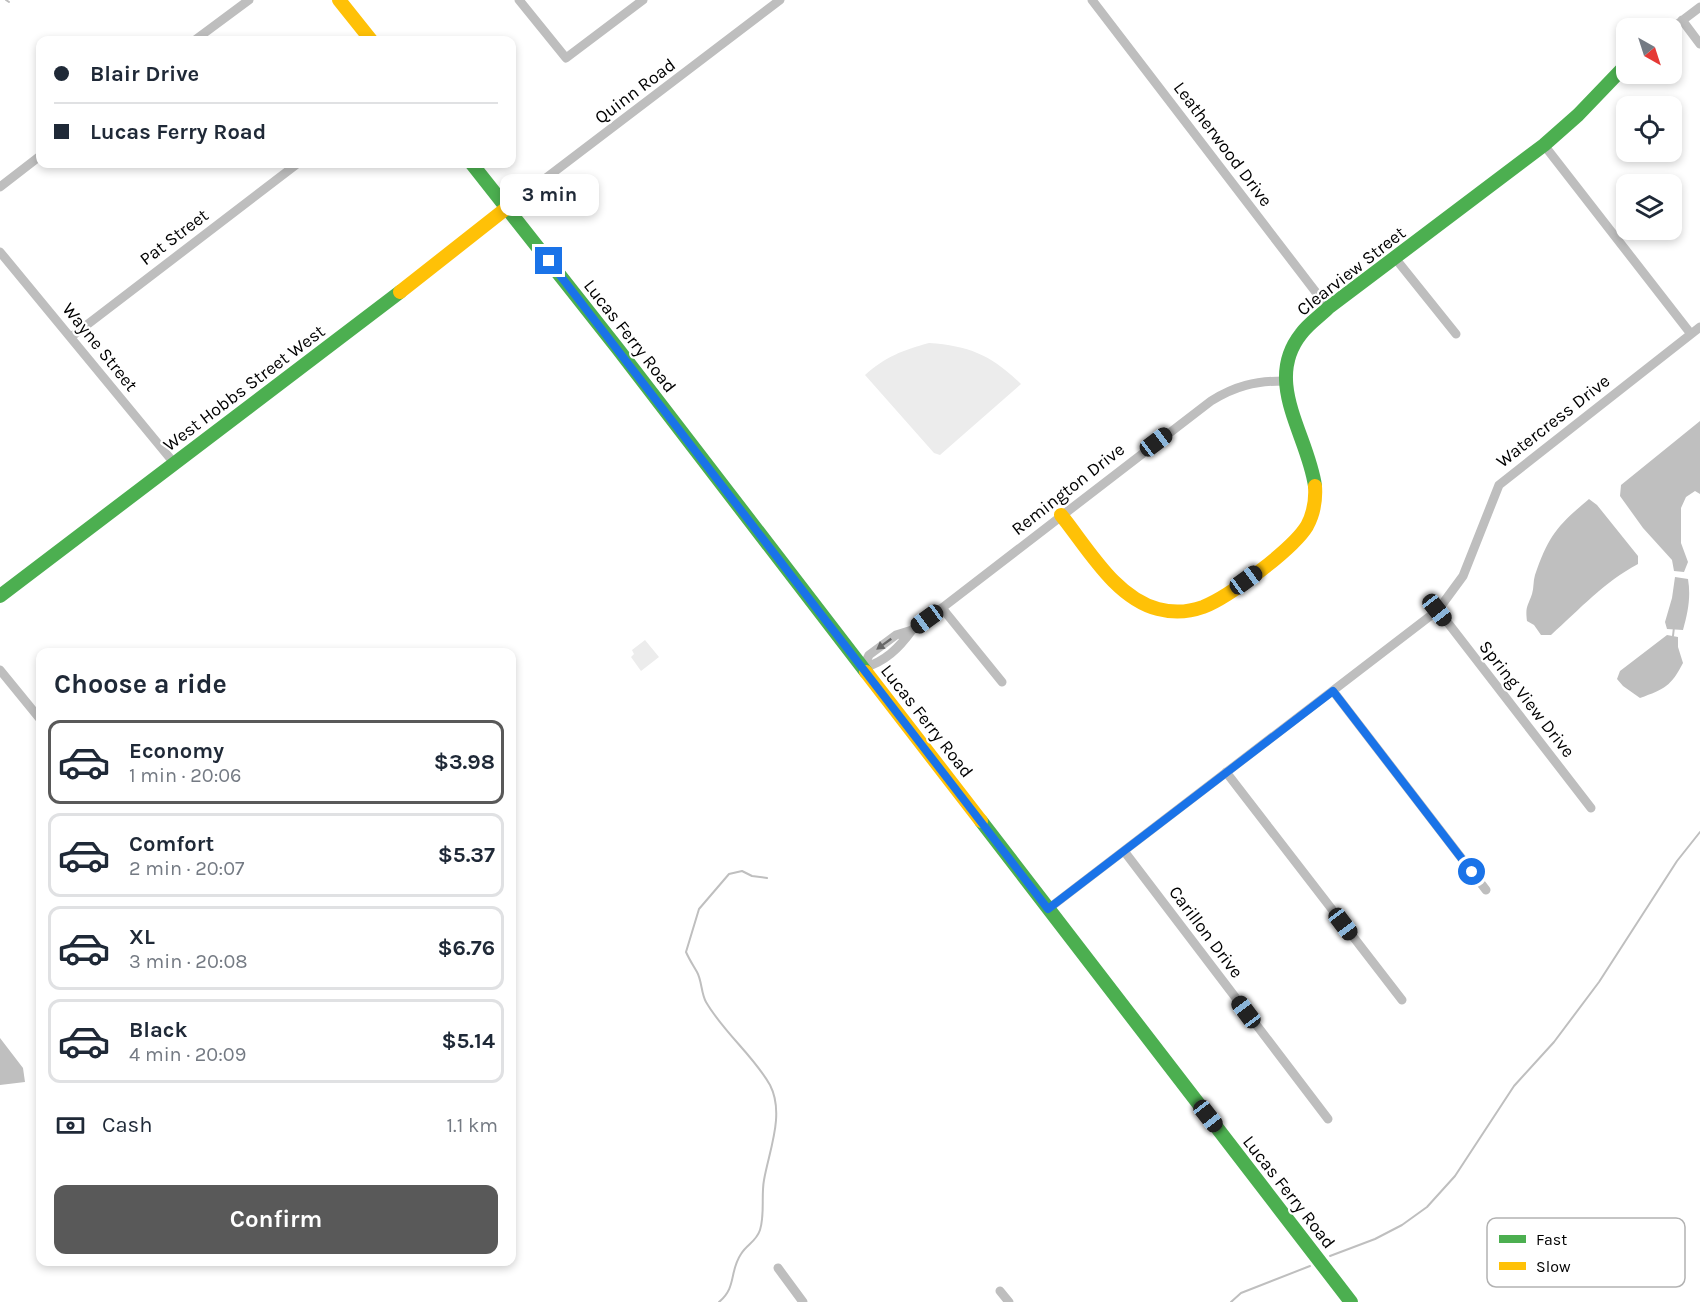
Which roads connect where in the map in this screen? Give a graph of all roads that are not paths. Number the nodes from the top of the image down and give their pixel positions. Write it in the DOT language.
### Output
graph roads {
  1 [pos="249,0"];
  2 [pos="339,0"];
  3 [pos="519,0"];
  4 [pos="643,0"];
  5 [pos="1092,0"];
  6 [pos="774,2"];
  7 [pos="1700,7"];
  8 [pos="1682,21"];
  9 [pos="200,36"];
  10 [pos="368,36"];
  11 [pos="1700,44"];
  12 [pos="1616,75"];
  13 [pos="1544,145"];
  14 [pos="36,159"];
  15 [pos="292,168"];
  16 [pos="475,168"];
  17 [pos="0,187"];
  18 [pos="508,207"];
  19 [pos="0,252"];
  20 [pos="1395,258"];
  21 [pos="1328,308"];
  22 [pos="1700,327"];
  23 [pos="1456,334"];
  24 [pos="1691,334"];
  25 [pos="71,337"];
  26 [pos="1284,381"];
  27 [pos="174,463"];
  28 [pos="1061,515"];
  29 [pos="0,595"];
  30 [pos="942,608"];
  31 [pos="1437,610"];
  32 [pos="863,668"];
  33 [pos="0,670"];
  34 [pos="1002,682"];
  35 [pos="1333,691"];
  36 [pos="36,714"];
  37 [pos="1226,772"];
  38 [pos="1591,808"];
  39 [pos="1124,851"];
  40 [pos="1486,890"];
  41 [pos="1048,909"];
  42 [pos="1402,1000"];
  43 [pos="1328,1119"];
  44 [pos="778,1268"];
  45 [pos="1000,1291"];
  46 [pos="803,1302"];
  47 [pos="1009,1302"];
  48 [pos="1351,1302"];
  1 -- 9 [label="street"];
  2 -- 10 [label="street"];
  3 -- 4 [label="street"];
  5 -- 21 [label="street, Leatherwood Drive"];
  6 -- 18 [label="street, Quinn Road"];
  7 -- 8 [label="street"];
  8 -- 11 [label="street"];
  12 -- 13 [label="street, Clearview Street"];
  13 -- 20 [label="street, Clearview Street"];
  13 -- 24 [label="street"];
  14 -- 17 [label="street"];
  15 -- 25 [label="street, Pat Street"];
  16 -- 18 [label="street, Lucas Ferry Road"];
  18 -- 27 [label="street, West Hobbs Street West"];
  18 -- 32 [label="street, Lucas Ferry Road"];
  19 -- 25 [label="street, Wayne Street"];
  20 -- 21 [label="street, Clearview Street"];
  20 -- 23 [label="street"];
  21 -- 26 [label="street, Clearview Street"];
  22 -- 24 [label="street, Watercress Drive"];
  24 -- 31 [label="street, Watercress Drive"];
  25 -- 27 [label="street, Wayne Street"];
  26 -- 28 [label="street, Remington Drive"];
  26 -- 28 [label="street"];
  27 -- 29 [label="street, West Hobbs Street West"];
  28 -- 30 [label="street, Remington Drive"];
  30 -- 32 [label="street, Remington Drive"];
  30 -- 34 [label="street"];
  31 -- 35 [label="street, Watercress Drive"];
  31 -- 38 [label="street, Spring View Drive"];
  32 -- 41 [label="street, Lucas Ferry Road"];
  33 -- 36 [label="street"];
  35 -- 37 [label="street, Watercress Drive"];
  35 -- 40 [label="street"];
  37 -- 39 [label="street, Watercress Drive"];
  37 -- 42 [label="street"];
  39 -- 41 [label="street, Watercress Drive"];
  39 -- 43 [label="street, Carillon Drive"];
  41 -- 48 [label="street, Lucas Ferry Road"];
  44 -- 46 [label="street"];
  45 -- 47 [label="street"];
}
